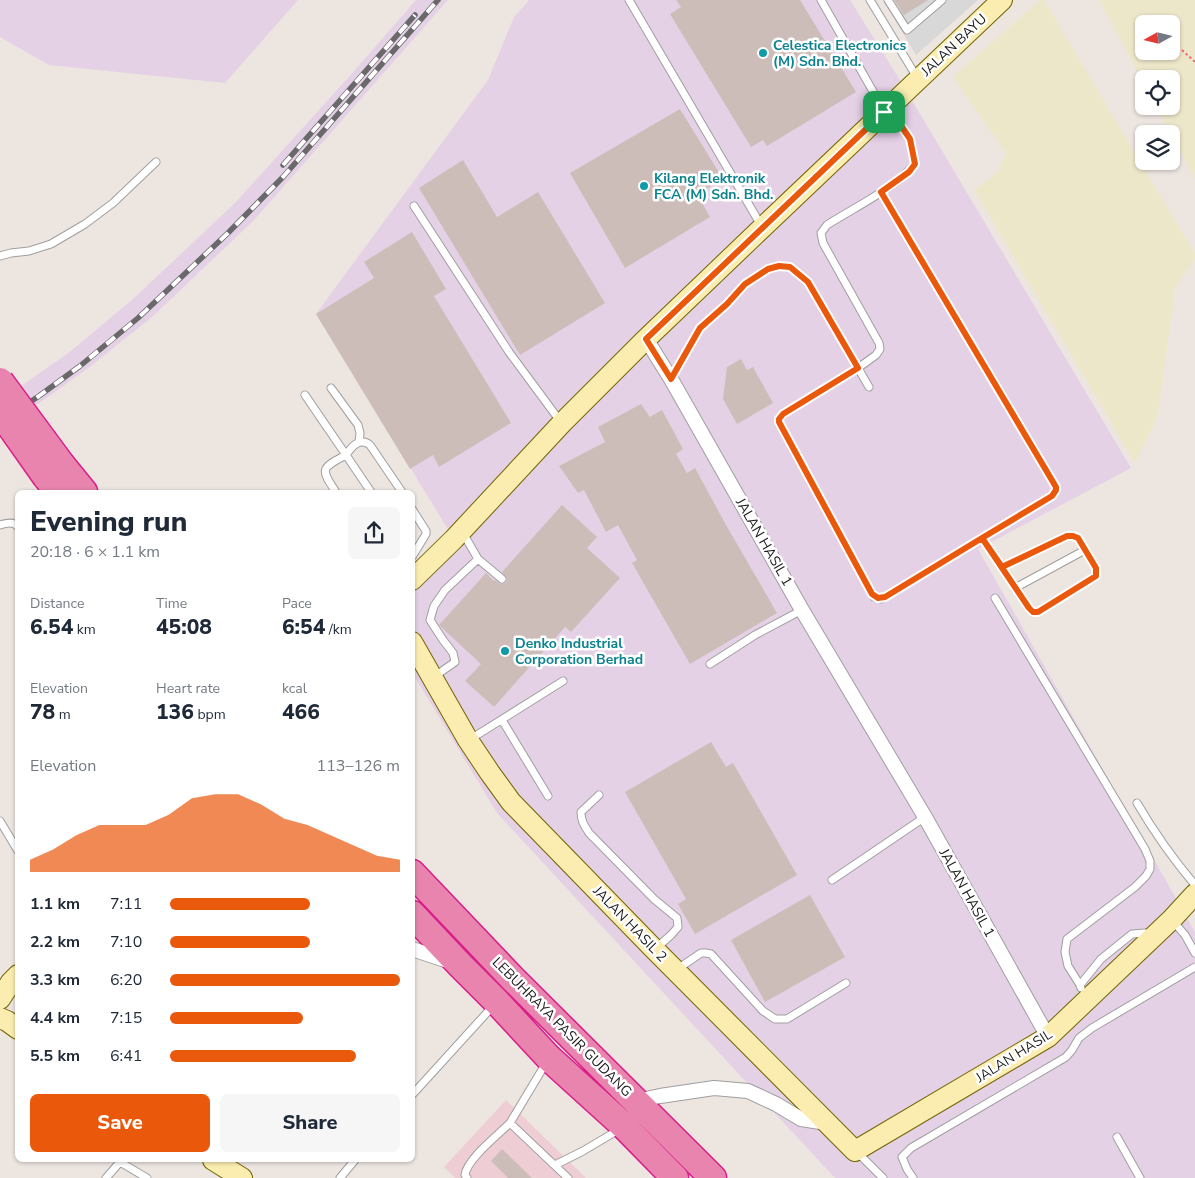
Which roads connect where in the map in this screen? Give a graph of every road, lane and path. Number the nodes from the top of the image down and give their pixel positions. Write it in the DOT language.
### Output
graph roads {
  1 [pos="629,0"];
  2 [pos="821,0"];
  3 [pos="870,0"];
  4 [pos="888,0"];
  5 [pos="942,0"];
  6 [pos="1002,0"];
  7 [pos="1182,50"];
  8 [pos="1195,62"];
  9 [pos="918,80"];
  10 [pos="887,110"];
  11 [pos="156,162"];
  12 [pos="881,192"];
  13 [pos="414,206"];
  14 [pos="762,228"];
  15 [pos="0,256"];
  16 [pos="646,339"];
  17 [pos="858,368"];
  18 [pos="671,379"];
  19 [pos="0,381"];
  20 [pos="869,387"];
  21 [pos="331,388"];
  22 [pos="305,395"];
  23 [pos="0,412"];
  24 [pos="562,423"];
  25 [pos="359,442"];
  26 [pos="346,455"];
  27 [pos="55,478"];
  28 [pos="80,490"];
  29 [pos="335,490"];
  30 [pos="370,490"];
  31 [pos="401,490"];
  32 [pos="415,514"];
  33 [pos="0,525"];
  34 [pos="15,525"];
  35 [pos="462,530"];
  36 [pos="982,538"];
  37 [pos="1085,550"];
  38 [pos="478,559"];
  39 [pos="415,562"];
  40 [pos="1002,567"];
  41 [pos="502,579"];
  42 [pos="1016,588"];
  43 [pos="995,598"];
  44 [pos="802,610"];
  45 [pos="415,647"];
  46 [pos="710,664"];
  47 [pos="432,678"];
  48 [pos="563,681"];
  49 [pos="502,720"];
  50 [pos="468,740"];
  51 [pos="599,795"];
  52 [pos="548,796"];
  53 [pos="1137,803"];
  54 [pos="925,817"];
  55 [pos="0,821"];
  56 [pos="15,846"];
  57 [pos="415,876"];
  58 [pos="832,880"];
  59 [pos="1195,885"];
  60 [pos="1195,894"];
  61 [pos="415,917"];
  62 [pos="1172,919"];
  63 [pos="654,949"];
  64 [pos="415,950"];
  65 [pos="1195,952"];
  66 [pos="461,966"];
  67 [pos="1195,966"];
  68 [pos="675,970"];
  69 [pos="15,978"];
  70 [pos="846,983"];
  71 [pos="1084,992"];
  72 [pos="0,999"];
  73 [pos="497,1002"];
  74 [pos="0,1018"];
  75 [pos="15,1027"];
  76 [pos="1048,1037"];
  77 [pos="549,1058"];
  78 [pos="415,1092"];
  79 [pos="636,1101"];
  80 [pos="510,1123"];
  81 [pos="827,1123"];
  82 [pos="624,1126"];
  83 [pos="1117,1138"];
  84 [pos="856,1151"];
  85 [pos="119,1162"];
  86 [pos="122,1162"];
  87 [pos="216,1162"];
  88 [pos="353,1162"];
  89 [pos="555,1165"];
  90 [pos="106,1178"];
  91 [pos="147,1178"];
  92 [pos="242,1178"];
  93 [pos="340,1178"];
  94 [pos="467,1178"];
  95 [pos="568,1178"];
  96 [pos="675,1178"];
  97 [pos="713,1178"];
  98 [pos="883,1178"];
  99 [pos="913,1178"];
  100 [pos="1140,1178"];
  1 -- 14 [label="lane"];
  2 -- 10 [label="lane"];
  3 -- 9 [label="lane"];
  4 -- 5 [label="lane"];
  6 -- 9 [label="street, JALAN BAYU"];
  7 -- 8 [label="path"];
  9 -- 10 [label="street, JALAN BAYU"];
  10 -- 12 [label="lane"];
  10 -- 14 [label="street, JALAN BAYU"];
  11 -- 15 [label="lane"];
  12 -- 17 [label="lane"];
  12 -- 36 [label="lane"];
  13 -- 24 [label="lane"];
  14 -- 16 [label="street, JALAN BAYU"];
  16 -- 18 [label="street, JALAN HASIL 1"];
  16 -- 24 [label="street"];
  17 -- 18 [label="lane"];
  17 -- 20 [label="lane"];
  17 -- 36 [label="lane"];
  18 -- 44 [label="street, JALAN HASIL 1"];
  19 -- 27 [label="highway, bridge"];
  21 -- 25 [label="lane"];
  22 -- 26 [label="lane"];
  23 -- 27 [label="highway, bridge"];
  24 -- 35 [label="street"];
  25 -- 26 [label="lane"];
  25 -- 31 [label="lane"];
  26 -- 29 [label="lane"];
  26 -- 30 [label="lane"];
  27 -- 28 [label="highway"];
  32 -- 39 [label="lane"];
  33 -- 34 [label="lane"];
  35 -- 38 [label="lane"];
  35 -- 39 [label="street"];
  36 -- 40 [label="lane"];
  37 -- 40 [label="lane"];
  37 -- 42 [label="lane"];
  37 -- 42 [label="lane"];
  38 -- 41 [label="lane"];
  38 -- 47 [label="lane"];
  40 -- 42 [label="lane"];
  43 -- 71 [label="lane"];
  44 -- 46 [label="lane"];
  44 -- 54 [label="street, JALAN HASIL 1"];
  45 -- 47 [label="street, JALAN HASIL 2"];
  47 -- 50 [label="street, JALAN HASIL 2"];
  48 -- 49 [label="lane"];
  49 -- 50 [label="lane"];
  49 -- 52 [label="lane"];
  50 -- 63 [label="street, JALAN HASIL 2"];
  51 -- 63 [label="lane"];
  53 -- 59 [label="lane"];
  54 -- 58 [label="lane"];
  54 -- 76 [label="street, JALAN HASIL 1"];
  55 -- 56 [label="lane"];
  57 -- 79 [label="highway, LEBUHRAYA PASIR GUDANG"];
  60 -- 62 [label="street, JALAN HASIL"];
  61 -- 66 [label="highway, LEBUHRAYA PASIR GUDANG"];
  62 -- 65 [label="lane"];
  62 -- 71 [label="street, JALAN HASIL"];
  63 -- 68 [label="street, JALAN HASIL 2"];
  64 -- 66 [label="street"];
  66 -- 73 [label="highway, LEBUHRAYA PASIR GUDANG"];
  67 -- 99 [label="lane"];
  68 -- 70 [label="lane"];
  68 -- 81 [label="street, JALAN HASIL 2"];
  69 -- 72 [label="street"];
  71 -- 76 [label="street, JALAN HASIL"];
  73 -- 77 [label="highway, LEBUHRAYA PASIR GUDANG"];
  73 -- 78 [label="lane"];
  74 -- 75 [label="street"];
  76 -- 84 [label="street, JALAN HASIL"];
  77 -- 80 [label="lane"];
  77 -- 82 [label="highway, LEBUHRAYA PASIR GUDANG"];
  79 -- 81 [label="street"];
  79 -- 97 [label="highway, LEBUHRAYA PASIR GUDANG"];
  80 -- 89 [label="lane"];
  80 -- 94 [label="lane"];
  81 -- 84 [label="street, JALAN HASIL 2"];
  82 -- 89 [label="lane"];
  82 -- 96 [label="highway, LEBUHRAYA PASIR GUDANG"];
  83 -- 100 [label="lane"];
  84 -- 98 [label="lane, JALAN HASIL 2"];
  85 -- 90 [label="lane"];
  86 -- 91 [label="lane"];
  87 -- 92 [label="street"];
  88 -- 93 [label="lane"];
  89 -- 95 [label="lane"];
}
